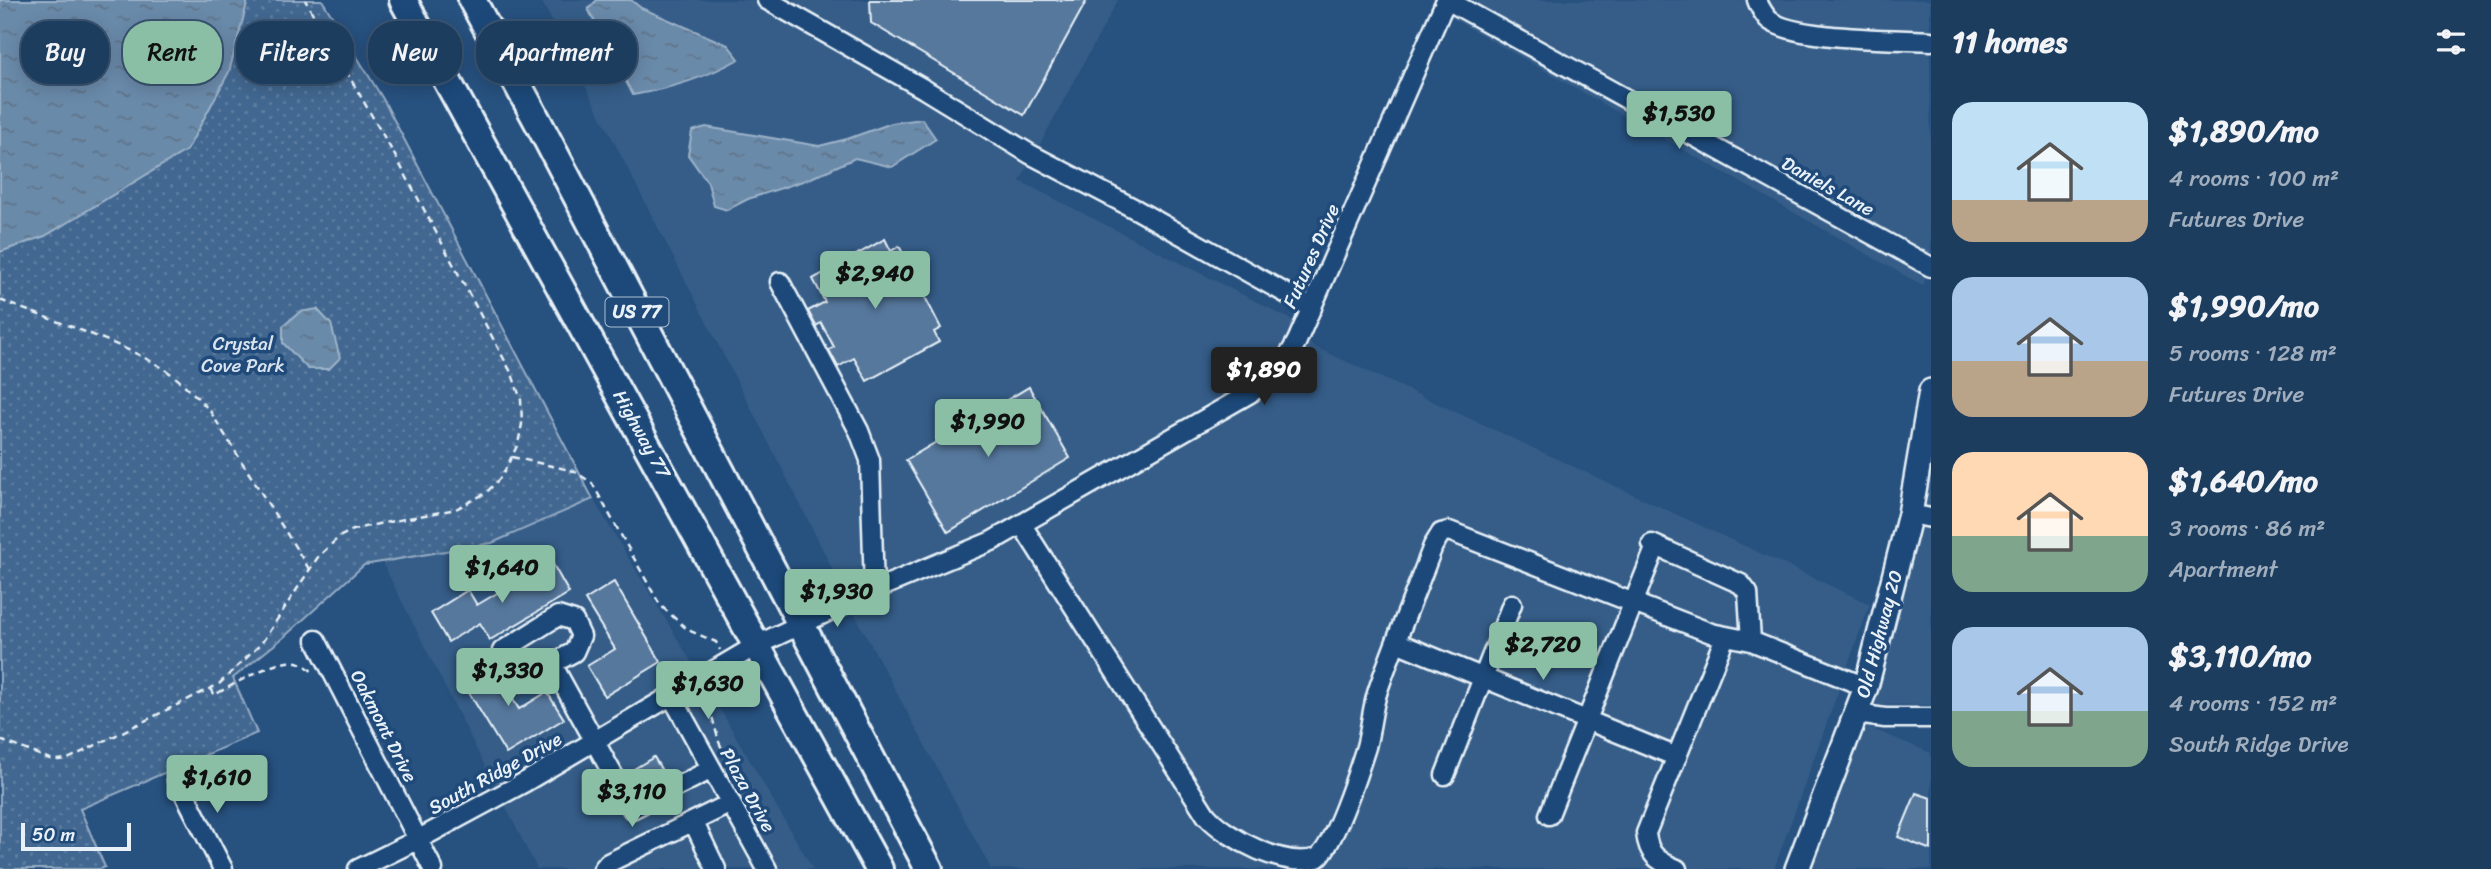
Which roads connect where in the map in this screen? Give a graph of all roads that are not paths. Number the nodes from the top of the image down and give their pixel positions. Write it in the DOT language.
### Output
graph roads {
  1 [pos="403,0"];
  2 [pos="472,0"];
  3 [pos="767,0"];
  4 [pos="1447,0"];
  5 [pos="1757,0"];
  6 [pos="1931,41"];
  7 [pos="1931,267"];
  8 [pos="780,282"];
  9 [pos="1312,308"];
  10 [pos="1931,391"];
  11 [pos="1921,516"];
  12 [pos="1022,525"];
  13 [pos="874,590"];
  14 [pos="1633,603"];
  15 [pos="1512,604"];
  16 [pos="800,625"];
  17 [pos="1725,637"];
  18 [pos="316,640"];
  19 [pos="1751,641"];
  20 [pos="1396,642"];
  21 [pos="757,645"];
  22 [pos="552,664"];
  23 [pos="1483,678"];
  24 [pos="1866,687"];
  25 [pos="671,695"];
  26 [pos="1857,713"];
  27 [pos="1931,718"];
  28 [pos="1587,720"];
  29 [pos="594,741"];
  30 [pos="1677,757"];
  31 [pos="712,769"];
  32 [pos="1445,775"];
  33 [pos="177,779"];
  34 [pos="731,803"];
  35 [pos="1549,815"];
  36 [pos="694,822"];
  37 [pos="419,839"];
  38 [pos="223,869"];
  39 [pos="358,869"];
  40 [pos="433,869"];
  41 [pos="603,869"];
  42 [pos="716,869"];
  43 [pos="767,869"];
  44 [pos="879,869"];
  45 [pos="929,869"];
  46 [pos="1677,869"];
  47 [pos="1797,869"];
  1 -- 21 [label="highway, Highway 77 / US 77"];
  2 -- 16 [label="highway, US 77"];
  3 -- 9 [label="street"];
  4 -- 7 [label="street, Daniels Lane"];
  4 -- 9 [label="street, Futures Drive"];
  5 -- 6 [label="street"];
  8 -- 13 [label="street"];
  9 -- 12 [label="street, Futures Drive"];
  10 -- 11 [label="main road, Old Highway 20"];
  11 -- 24 [label="main road, Old Highway 20"];
  12 -- 13 [label="street, Futures Drive"];
  12 -- 20 [label="street"];
  13 -- 16 [label="street, Futures Drive"];
  14 -- 17 [label="street"];
  14 -- 19 [label="street"];
  14 -- 20 [label="street"];
  14 -- 28 [label="street"];
  15 -- 23 [label="street"];
  16 -- 21 [label="street, Futures Drive"];
  16 -- 45 [label="highway, US 77"];
  17 -- 19 [label="street"];
  17 -- 30 [label="street"];
  18 -- 37 [label="street, Oakmont Drive"];
  19 -- 24 [label="street"];
  20 -- 23 [label="street"];
  21 -- 25 [label="street, South Ridge Drive"];
  21 -- 44 [label="highway, Highway 77 / US 77"];
  22 -- 29 [label="street"];
  23 -- 28 [label="street"];
  23 -- 32 [label="street"];
  24 -- 26 [label="main road, Old Highway 20"];
  25 -- 29 [label="street, South Ridge Drive"];
  25 -- 31 [label="street, Plaza Drive"];
  26 -- 27 [label="street"];
  26 -- 47 [label="main road, Old Highway 20"];
  28 -- 30 [label="street"];
  28 -- 35 [label="street"];
  29 -- 31 [label="street"];
  29 -- 37 [label="street, South Ridge Drive"];
  30 -- 46 [label="street"];
  31 -- 34 [label="street, Plaza Drive"];
  33 -- 38 [label="street"];
  34 -- 36 [label="street"];
  34 -- 43 [label="street, Plaza Drive"];
  36 -- 41 [label="street"];
  36 -- 42 [label="street"];
  37 -- 39 [label="street, South Ridge Drive"];
  37 -- 40 [label="street, Oakmont Drive"];
}
